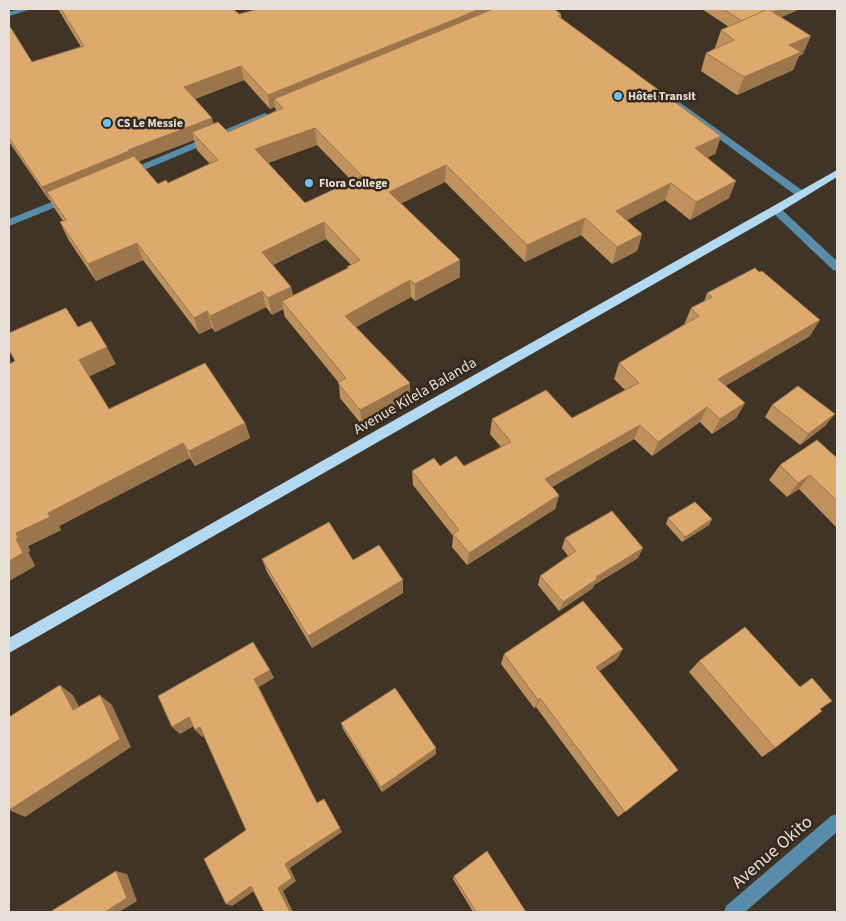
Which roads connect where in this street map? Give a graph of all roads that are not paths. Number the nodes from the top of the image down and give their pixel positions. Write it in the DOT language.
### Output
graph roads {
  1 [pos="28,9"];
  2 [pos="9,14"];
  3 [pos="666,96"];
  4 [pos="276,112"];
  5 [pos="837,173"];
  6 [pos="120,177"];
  7 [pos="82,192"];
  8 [pos="802,194"];
  9 [pos="776,210"];
  10 [pos="9,223"];
  11 [pos="837,267"];
  12 [pos="9,646"];
  13 [pos="837,822"];
  14 [pos="732,912"];
  1 -- 2 [label="street"];
  3 -- 8 [label="street"];
  4 -- 6 [label="street"];
  5 -- 8 [label="main road, Avenue Kilela Balanda"];
  7 -- 10 [label="street"];
  8 -- 9 [label="main road, Avenue Kilela Balanda"];
  9 -- 11 [label="street"];
  9 -- 12 [label="main road, Avenue Kilela Balanda"];
  13 -- 14 [label="street, Avenue Okito"];
}
